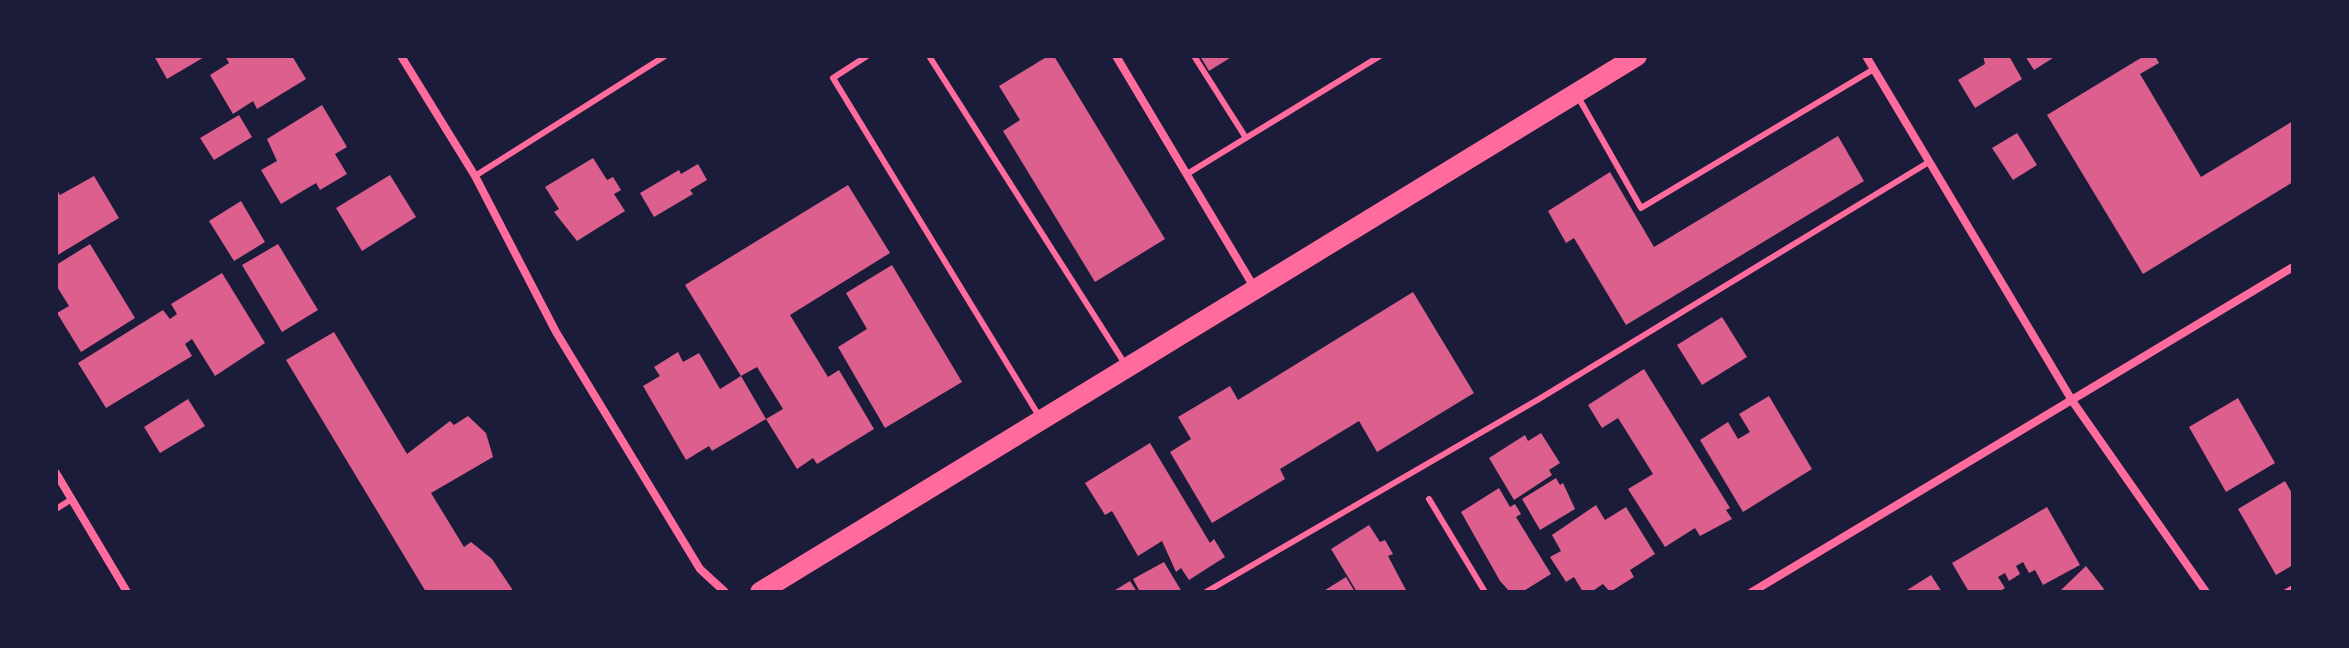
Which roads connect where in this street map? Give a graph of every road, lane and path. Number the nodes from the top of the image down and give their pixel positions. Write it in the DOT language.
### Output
graph roads {
  1 [pos="401,56"];
  2 [pos="665,56"];
  3 [pos="867,56"];
  4 [pos="929,56"];
  5 [pos="1116,56"];
  6 [pos="1194,56"];
  7 [pos="1380,56"];
  8 [pos="1637,56"];
  9 [pos="1866,56"];
  10 [pos="1874,69"];
  11 [pos="1576,93"];
  12 [pos="1246,138"];
  13 [pos="1929,162"];
  14 [pos="1187,174"];
  15 [pos="475,176"];
  16 [pos="2293,267"];
  17 [pos="1254,288"];
  18 [pos="1127,367"];
  19 [pos="2073,402"];
  20 [pos="1041,419"];
  21 [pos="56,473"];
  22 [pos="72,499"];
  23 [pos="1429,499"];
  24 [pos="56,509"];
  25 [pos="2293,588"];
  26 [pos="127,592"];
  27 [pos="725,592"];
  28 [pos="760,592"];
  29 [pos="1206,592"];
  30 [pos="1485,592"];
  31 [pos="1752,592"];
  32 [pos="2206,592"];
  33 [pos="2286,592"];
  1 -- 15 [label="street"];
  2 -- 15 [label="lane"];
  3 -- 20 [label="lane"];
  4 -- 18 [label="lane"];
  5 -- 14 [label="street"];
  6 -- 12 [label="lane"];
  7 -- 12 [label="lane"];
  8 -- 11 [label="main road"];
  9 -- 10 [label="street"];
  10 -- 11 [label="lane"];
  10 -- 13 [label="street"];
  11 -- 17 [label="main road"];
  12 -- 14 [label="lane"];
  13 -- 19 [label="street"];
  13 -- 29 [label="lane"];
  14 -- 17 [label="street"];
  15 -- 27 [label="street"];
  16 -- 19 [label="street"];
  17 -- 18 [label="main road"];
  18 -- 20 [label="main road"];
  19 -- 31 [label="street"];
  19 -- 32 [label="street"];
  20 -- 28 [label="main road"];
  21 -- 22 [label="street"];
  22 -- 24 [label="lane"];
  22 -- 26 [label="street"];
  23 -- 30 [label="lane"];
  25 -- 33 [label="lane"];
}
